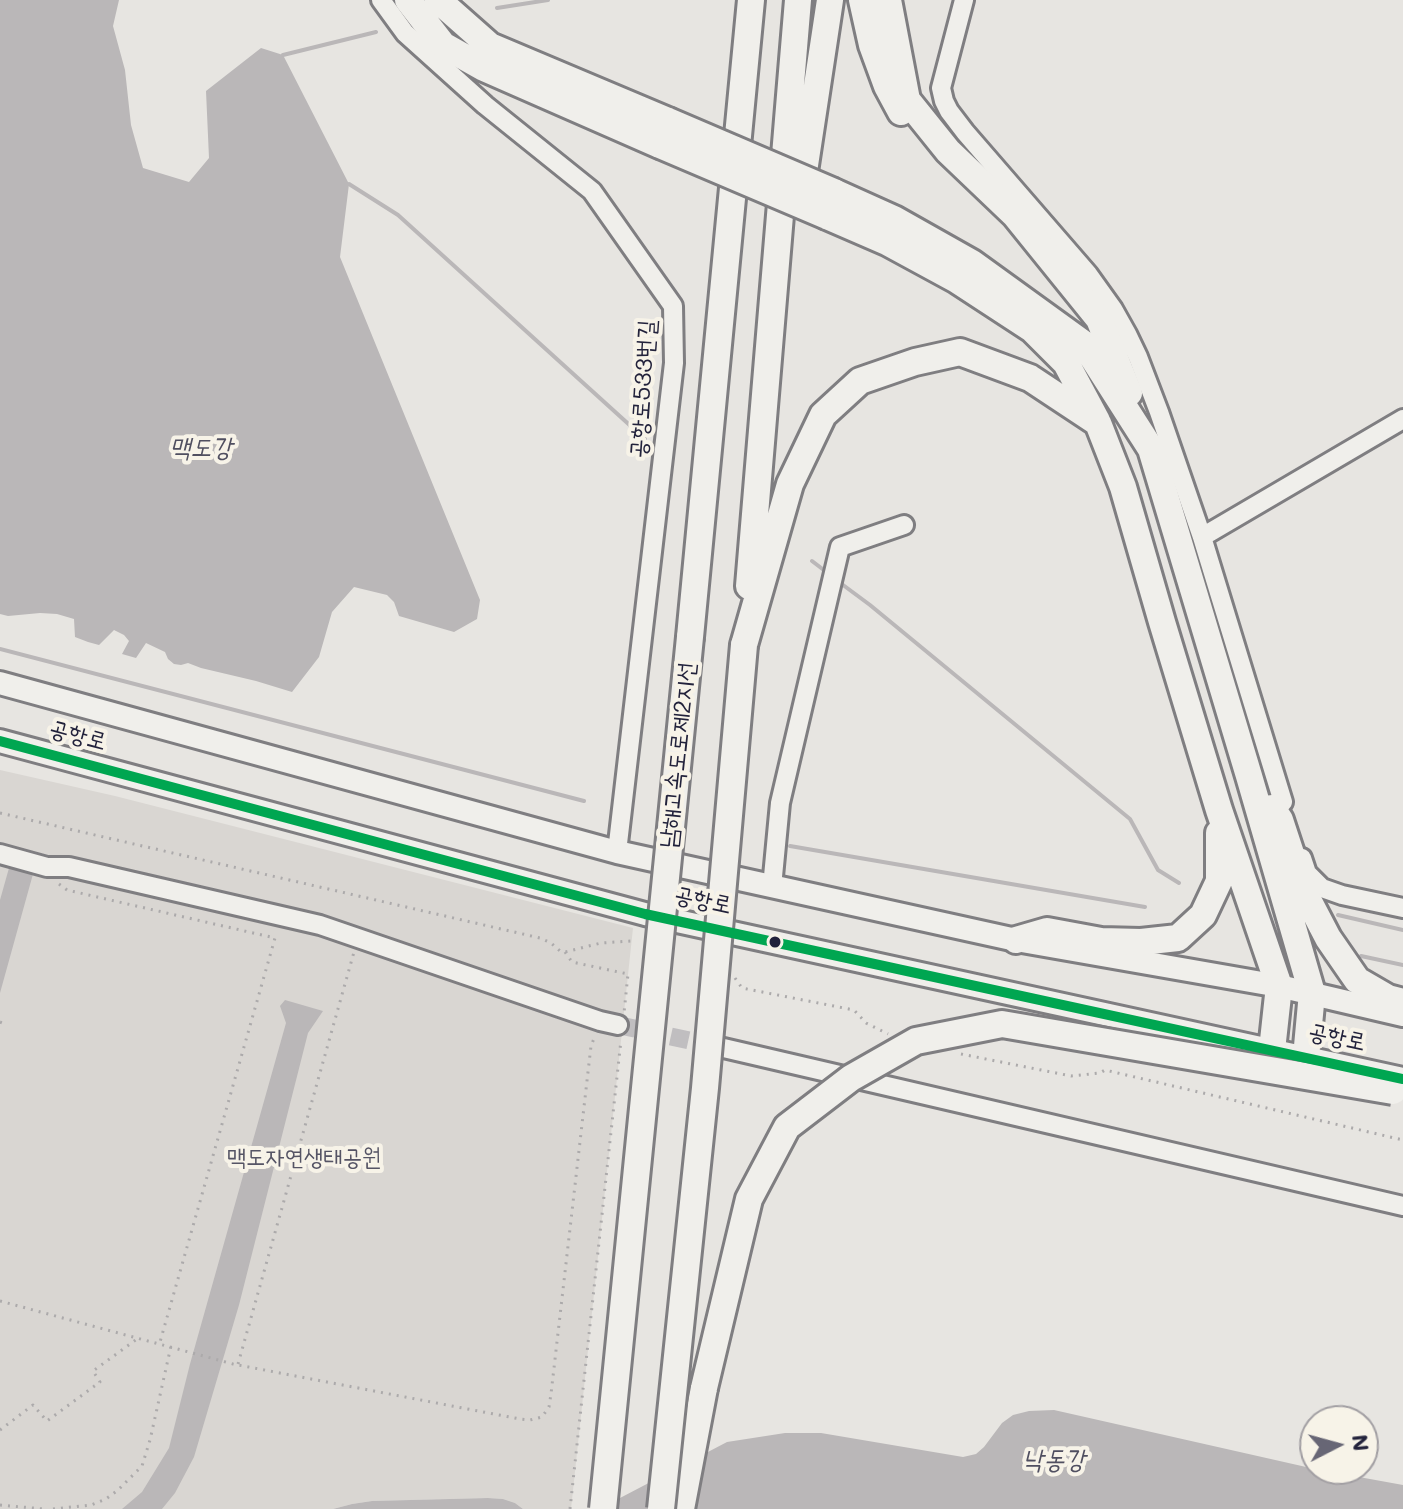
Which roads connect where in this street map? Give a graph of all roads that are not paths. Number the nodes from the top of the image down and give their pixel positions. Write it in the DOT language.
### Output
graph roads {
  1 [pos="381,0"];
  2 [pos="408,0"];
  3 [pos="438,0"];
  4 [pos="741,0"];
  5 [pos="751,0"];
  6 [pos="798,0"];
  7 [pos="830,0"];
  8 [pos="862,0"];
  9 [pos="888,0"];
  10 [pos="964,0"];
  11 [pos="743,77"];
  12 [pos="664,133"];
  13 [pos="830,204"];
  14 [pos="1099,319"];
  15 [pos="764,398"];
  16 [pos="1403,419"];
  17 [pos="1098,423"];
  18 [pos="1151,449"];
  19 [pos="904,525"];
  20 [pos="1202,537"];
  21 [pos="744,645"];
  22 [pos="0,683"];
  23 [pos="0,741"];
  24 [pos="1248,771"];
  25 [pos="1283,802"];
  26 [pos="1219,810"];
  27 [pos="617,852"];
  28 [pos="0,854"];
  29 [pos="772,887"];
  30 [pos="1403,908"];
  31 [pos="1016,940"];
  32 [pos="1279,986"];
  33 [pos="1312,993"];
  34 [pos="1403,1002"];
  35 [pos="1403,1015"];
  36 [pos="609,1023"];
  37 [pos="715,1046"];
  38 [pos="1272,1050"];
  39 [pos="1306,1057"];
  40 [pos="1400,1087"];
  41 [pos="1403,1206"];
  42 [pos="603,1509"];
  43 [pos="661,1509"];
  44 [pos="681,1509"];
  1 -- 27 [label="street, 공항로533번길"];
  2 -- 12 [label="highway"];
  3 -- 12 [label="highway"];
  4 -- 11 [label="highway"];
  5 -- 11 [label="highway, 남해고속도로제2지선"];
  6 -- 15 [label="highway"];
  7 -- 15 [label="highway"];
  8 -- 14 [label="highway"];
  9 -- 14 [label="highway"];
  10 -- 20 [label="street"];
  11 -- 42 [label="highway, 남해고속도로제2지선, bridge"];
  12 -- 13 [label="highway, bridge"];
  13 -- 17 [label="highway"];
  13 -- 18 [label="highway"];
  14 -- 18 [label="highway"];
  15 -- 21 [label="highway"];
  16 -- 20 [label="street"];
  17 -- 21 [label="highway"];
  17 -- 26 [label="highway"];
  18 -- 24 [label="highway"];
  19 -- 29 [label="street"];
  20 -- 25 [label="street"];
  21 -- 43 [label="highway, bridge"];
  22 -- 27 [label="main road, 공항로"];
  23 -- 38 [label="main road, 공항로"];
  24 -- 25 [label="street"];
  24 -- 33 [label="highway"];
  24 -- 34 [label="highway"];
  25 -- 30 [label="street"];
  26 -- 31 [label="highway"];
  26 -- 32 [label="highway"];
  27 -- 29 [label="main road, 공항로"];
  28 -- 36 [label="street"];
  29 -- 31 [label="main road, 공항로"];
  31 -- 32 [label="main road, 공항로"];
  32 -- 33 [label="main road, 공항로"];
  32 -- 38 [label="highway"];
  33 -- 35 [label="main road, 공항로"];
  33 -- 39 [label="highway"];
  37 -- 41 [label="street"];
  38 -- 39 [label="main road, 공항로"];
  39 -- 40 [label="main road, 공항로"];
  40 -- 44 [label="highway, bridge"];
}
